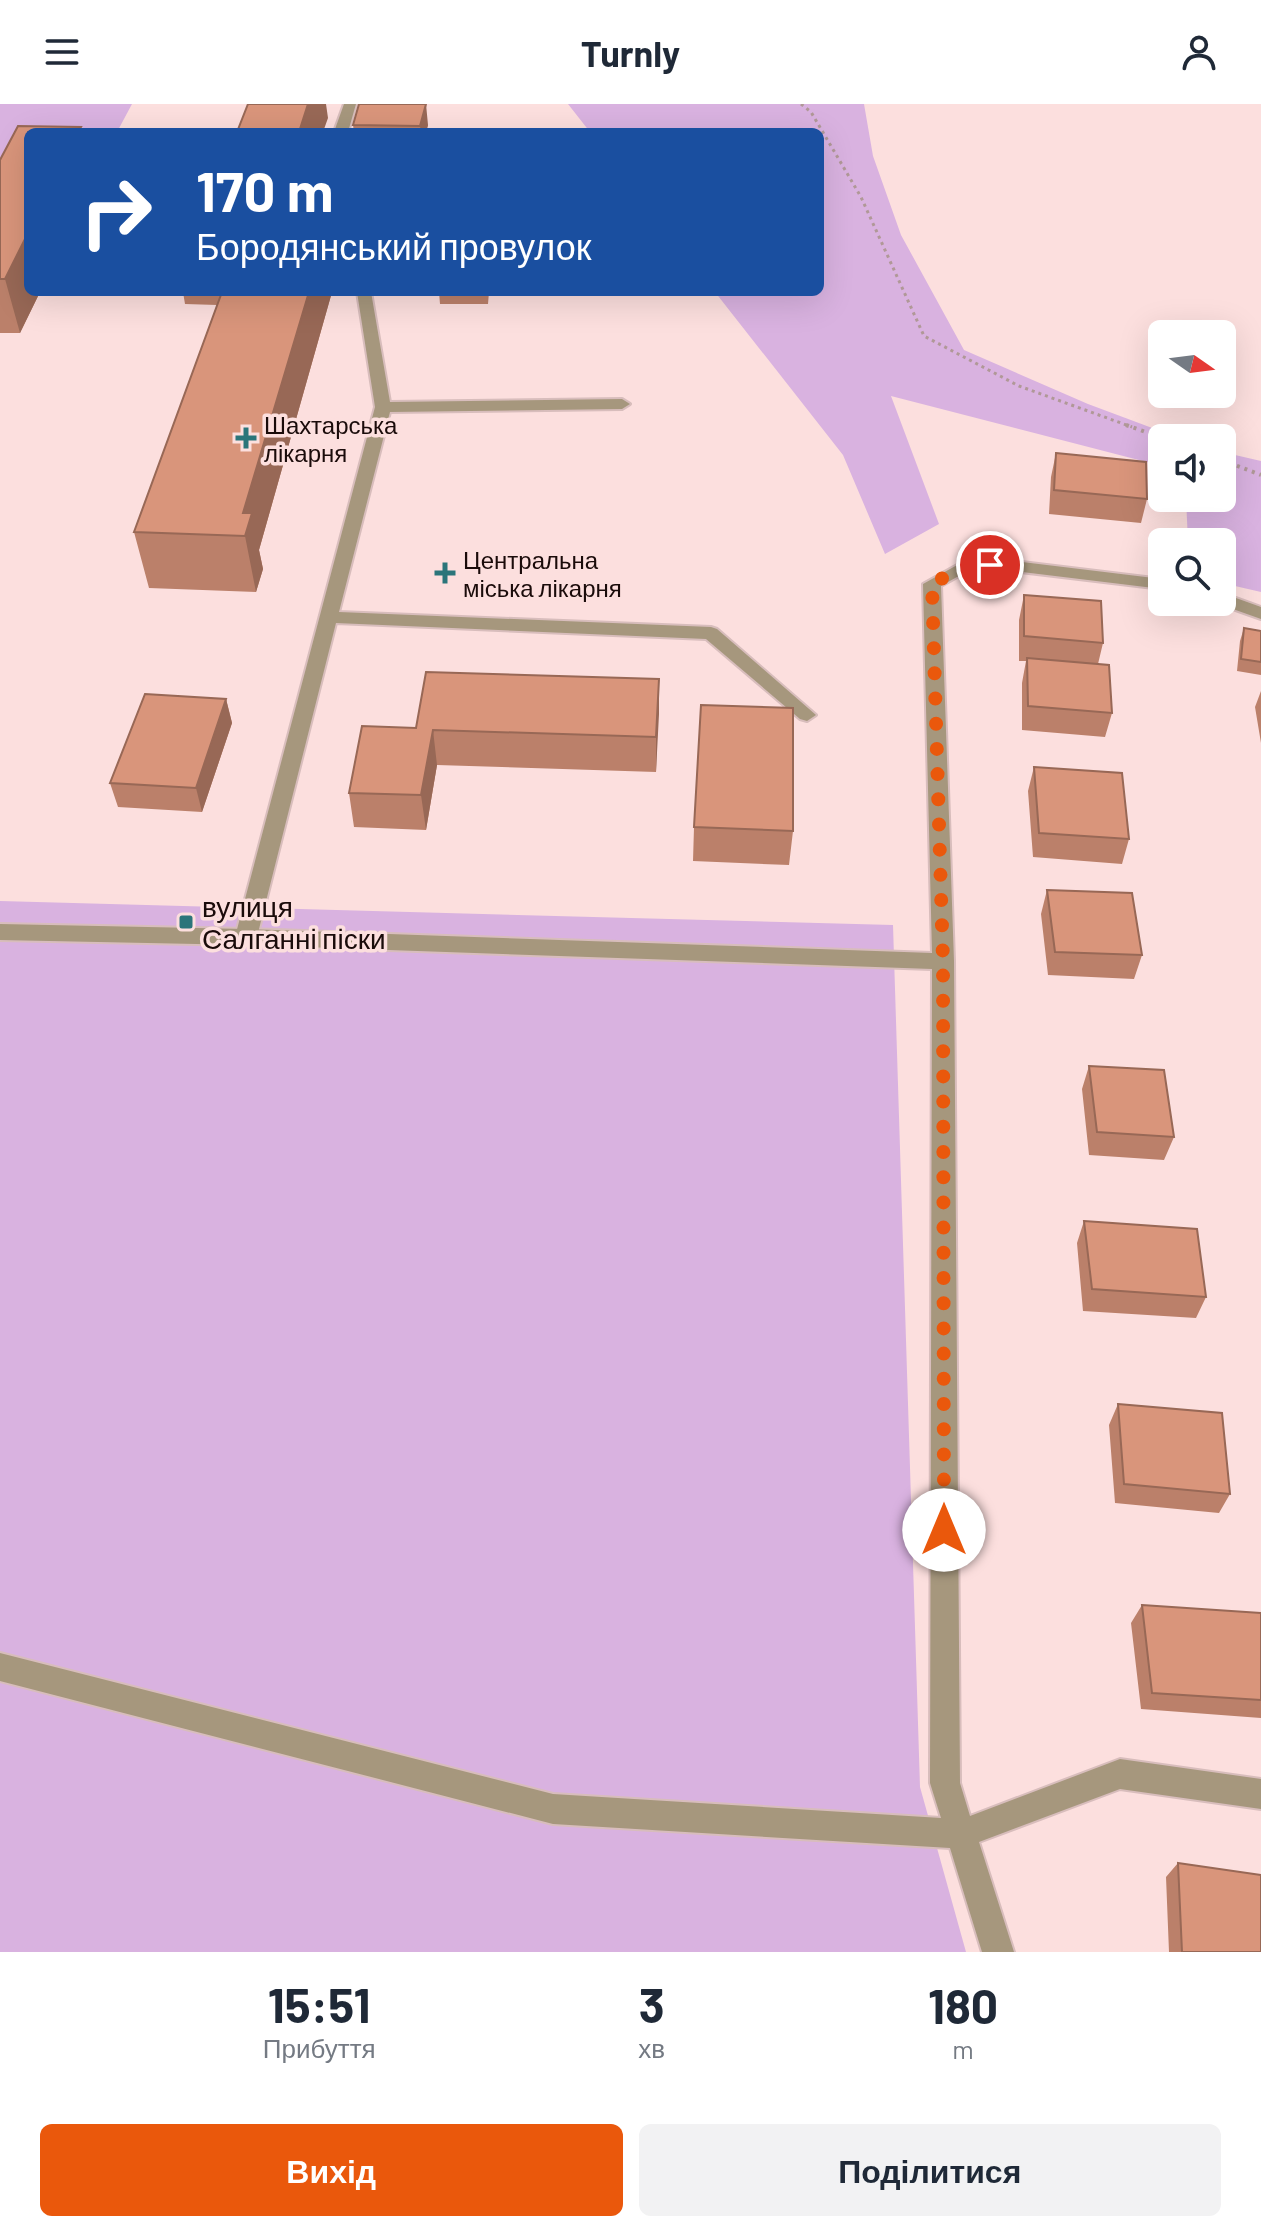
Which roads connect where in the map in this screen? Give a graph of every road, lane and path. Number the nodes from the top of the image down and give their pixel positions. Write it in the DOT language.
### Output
graph roads {
  1 [pos="350,104"];
  2 [pos="801,104"];
  3 [pos="342,128"];
  4 [pos="820,128"];
  5 [pos="824,134"];
  6 [pos="365,296"];
  7 [pos="622,404"];
  8 [pos="383,407"];
  9 [pos="1148,433"];
  10 [pos="1236,465"];
  11 [pos="1261,475"];
  12 [pos="1148,582"];
  13 [pos="1236,604"];
  14 [pos="1261,613"];
  15 [pos="328,617"];
  16 [pos="807,715"];
  17 [pos="0,932"];
  18 [pos="246,937"];
  19 [pos="943,961"];
  20 [pos="0,1667"];
  21 [pos="1261,1794"];
  22 [pos="961,1834"];
  23 [pos="998,1952"];
  1 -- 3 [label="street"];
  2 -- 4 [label="path"];
  5 -- 9 [label="path"];
  6 -- 8 [label="street"];
  7 -- 8 [label="street"];
  8 -- 15 [label="street"];
  10 -- 11 [label="path"];
  12 -- 19 [label="street"];
  13 -- 14 [label="street"];
  15 -- 16 [label="street"];
  15 -- 18 [label="street"];
  17 -- 18 [label="street"];
  18 -- 19 [label="street"];
  19 -- 22 [label="street"];
  20 -- 22 [label="street"];
  21 -- 22 [label="street"];
  22 -- 23 [label="street"];
}
